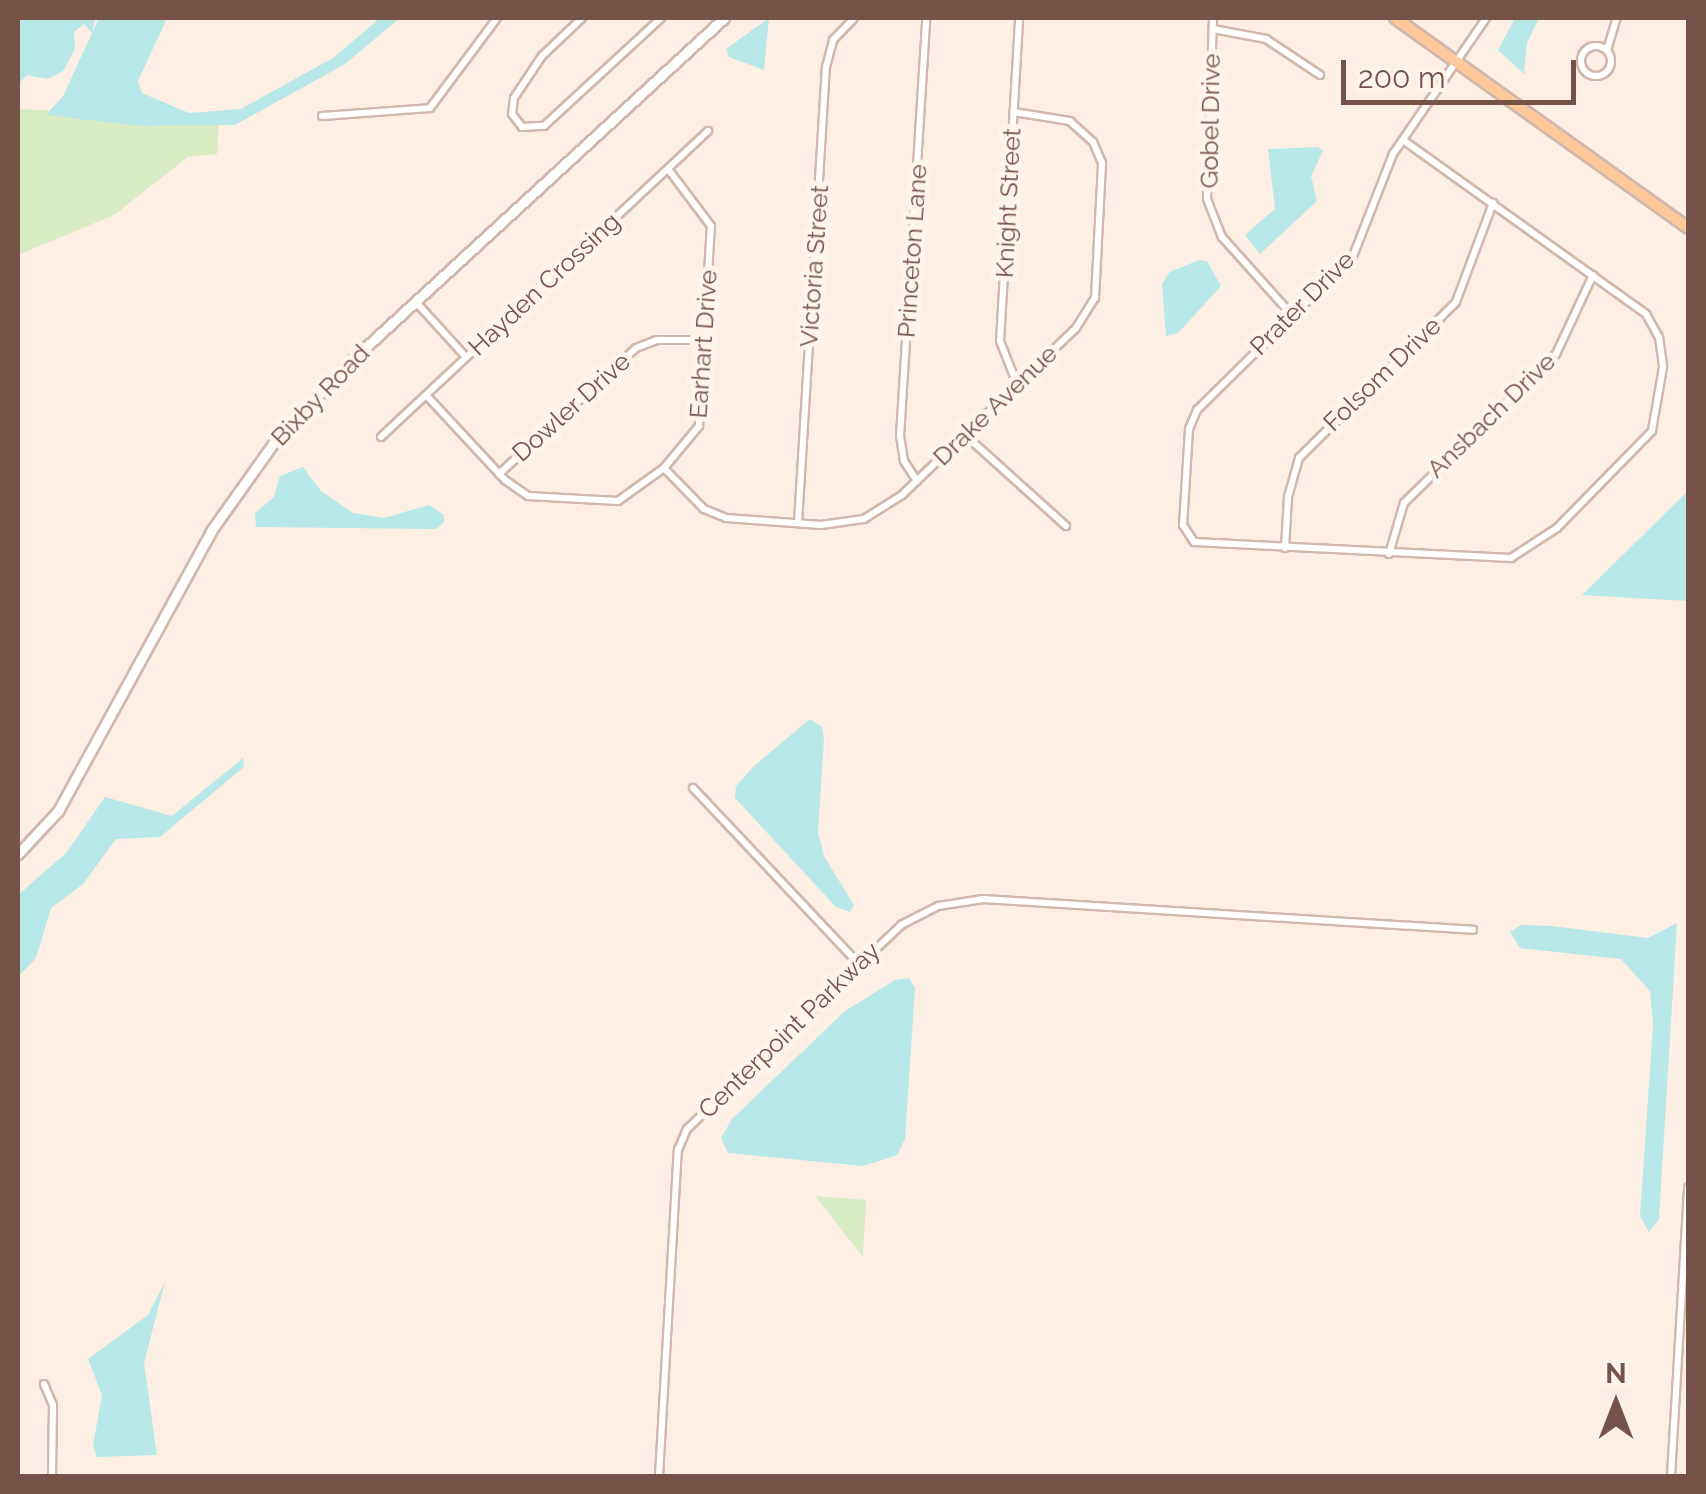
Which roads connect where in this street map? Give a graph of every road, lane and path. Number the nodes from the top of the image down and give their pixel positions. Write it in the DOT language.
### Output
graph roads {
  1 [pos="497,18"];
  2 [pos="582,18"];
  3 [pos="661,18"];
  4 [pos="724,18"];
  5 [pos="853,18"];
  6 [pos="926,18"];
  7 [pos="1019,18"];
  8 [pos="1214,18"];
  9 [pos="1395,18"];
  10 [pos="1486,18"];
  11 [pos="1617,18"];
  12 [pos="1213,29"];
  13 [pos="1607,50"];
  14 [pos="1456,60"];
  15 [pos="1320,75"];
  16 [pos="1014,112"];
  17 [pos="322,116"];
  18 [pos="708,130"];
  19 [pos="1403,140"];
  20 [pos="668,169"];
  21 [pos="1493,203"];
  22 [pos="1688,228"];
  23 [pos="1593,275"];
  24 [pos="414,301"];
  25 [pos="1292,315"];
  26 [pos="706,340"];
  27 [pos="466,357"];
  28 [pos="1016,384"];
  29 [pos="426,395"];
  30 [pos="965,436"];
  31 [pos="381,438"];
  32 [pos="664,468"];
  33 [pos="498,474"];
  34 [pos="917,481"];
  35 [pos="798,523"];
  36 [pos="1066,526"];
  37 [pos="1285,548"];
  38 [pos="1388,554"];
  39 [pos="693,788"];
  40 [pos="18,854"];
  41 [pos="1473,930"];
  42 [pos="856,961"];
  43 [pos="1688,1188"];
  44 [pos="44,1384"];
  45 [pos="52,1476"];
  46 [pos="659,1476"];
  47 [pos="1671,1476"];
  1 -- 17 [label="street"];
  2 -- 3 [label="street"];
  4 -- 24 [label="street, Bixby Road"];
  5 -- 35 [label="street, Victoria Street"];
  6 -- 34 [label="street, Princeton Lane"];
  7 -- 16 [label="street, Knight Street"];
  8 -- 12 [label="street, Gobel Drive"];
  9 -- 14 [label="main road"];
  10 -- 14 [label="street, Prater Drive"];
  11 -- 13 [label="street"];
  12 -- 15 [label="street"];
  12 -- 25 [label="street, Gobel Drive"];
  13 -- 13 [label="street"];
  14 -- 19 [label="street, Prater Drive"];
  14 -- 22 [label="main road"];
  16 -- 28 [label="street, Knight Street"];
  16 -- 28 [label="street, Drake Avenue"];
  18 -- 20 [label="street, Hayden Crossing"];
  19 -- 21 [label="street"];
  19 -- 25 [label="street, Prater Drive"];
  20 -- 26 [label="street, Earhart Drive"];
  20 -- 27 [label="street, Hayden Crossing"];
  21 -- 23 [label="street"];
  21 -- 37 [label="street, Folsom Drive"];
  23 -- 38 [label="street, Ansbach Drive"];
  23 -- 38 [label="street"];
  24 -- 27 [label="street"];
  24 -- 40 [label="street, Bixby Road"];
  25 -- 37 [label="street, Prater Drive"];
  26 -- 32 [label="street, Earhart Drive"];
  26 -- 33 [label="street, Dowler Drive"];
  27 -- 29 [label="street, Hayden Crossing"];
  28 -- 30 [label="street, Drake Avenue"];
  29 -- 31 [label="street, Hayden Crossing"];
  29 -- 33 [label="street, Earhart Drive"];
  30 -- 34 [label="street, Drake Avenue"];
  30 -- 36 [label="street"];
  32 -- 33 [label="street, Earhart Drive"];
  32 -- 35 [label="street, Drake Avenue"];
  34 -- 35 [label="street, Drake Avenue"];
  37 -- 38 [label="street"];
  39 -- 42 [label="street"];
  41 -- 42 [label="street, Centerpoint Parkway"];
  42 -- 46 [label="street, Centerpoint Parkway"];
  43 -- 47 [label="street"];
  44 -- 45 [label="street"];
}
